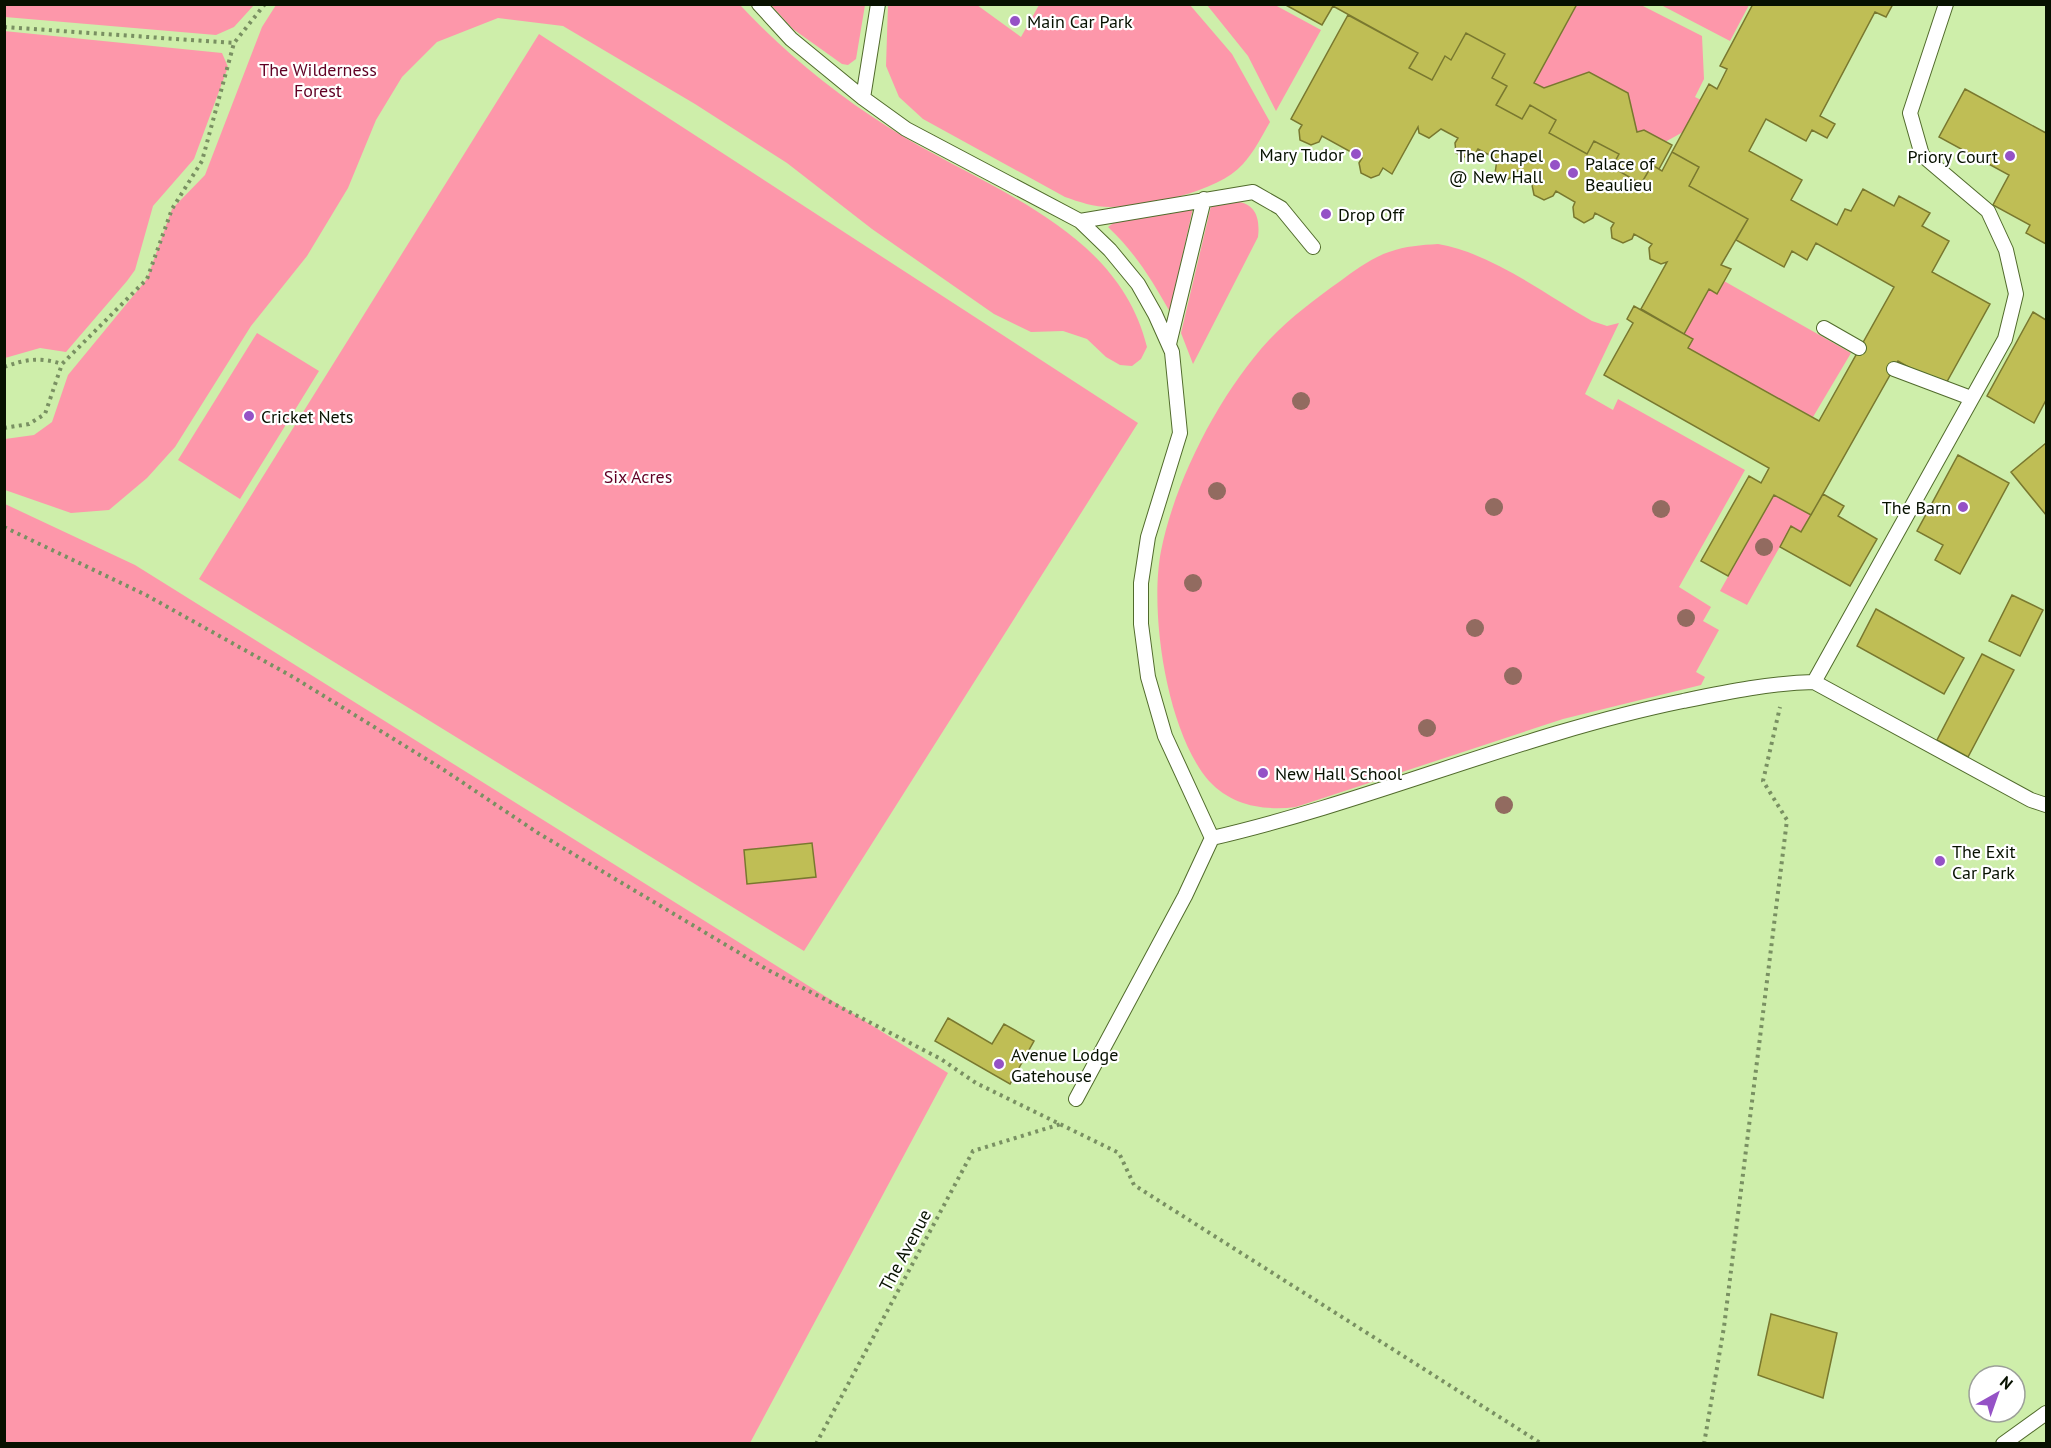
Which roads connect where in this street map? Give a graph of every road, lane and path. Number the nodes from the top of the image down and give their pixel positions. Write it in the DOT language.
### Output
graph roads {
  1 [pos="265,4"];
  2 [pos="759,4"];
  3 [pos="878,4"];
  4 [pos="1946,4"];
  5 [pos="4,27"];
  6 [pos="234,43"];
  7 [pos="863,98"];
  8 [pos="1204,199"];
  9 [pos="1080,221"];
  10 [pos="1313,247"];
  11 [pos="1824,328"];
  12 [pos="1169,344"];
  13 [pos="1859,348"];
  14 [pos="62,364"];
  15 [pos="4,367"];
  16 [pos="1894,369"];
  17 [pos="1971,398"];
  18 [pos="4,428"];
  19 [pos="4,527"];
  20 [pos="1814,682"];
  21 [pos="1781,702"];
  22 [pos="2046,805"];
  23 [pos="1212,838"];
  24 [pos="1076,1099"];
  25 [pos="1062,1124"];
  26 [pos="2046,1413"];
  27 [pos="816,1443"];
  28 [pos="1542,1443"];
  29 [pos="1704,1443"];
  30 [pos="2003,1443"];
  1 -- 6 [label="path"];
  2 -- 7 [label="lane"];
  3 -- 7 [label="lane"];
  4 -- 17 [label="lane"];
  5 -- 6 [label="path"];
  6 -- 14 [label="path"];
  7 -- 9 [label="lane"];
  8 -- 9 [label="lane"];
  8 -- 10 [label="lane"];
  8 -- 12 [label="lane"];
  9 -- 12 [label="lane"];
  11 -- 13 [label="lane"];
  12 -- 23 [label="lane"];
  14 -- 15 [label="path"];
  14 -- 18 [label="path"];
  16 -- 17 [label="lane"];
  17 -- 20 [label="lane"];
  19 -- 25 [label="path"];
  20 -- 22 [label="lane"];
  20 -- 23 [label="lane"];
  21 -- 29 [label="path"];
  23 -- 24 [label="lane"];
  25 -- 27 [label="path, The Avenue"];
  25 -- 28 [label="path"];
  26 -- 30 [label="lane"];
}
